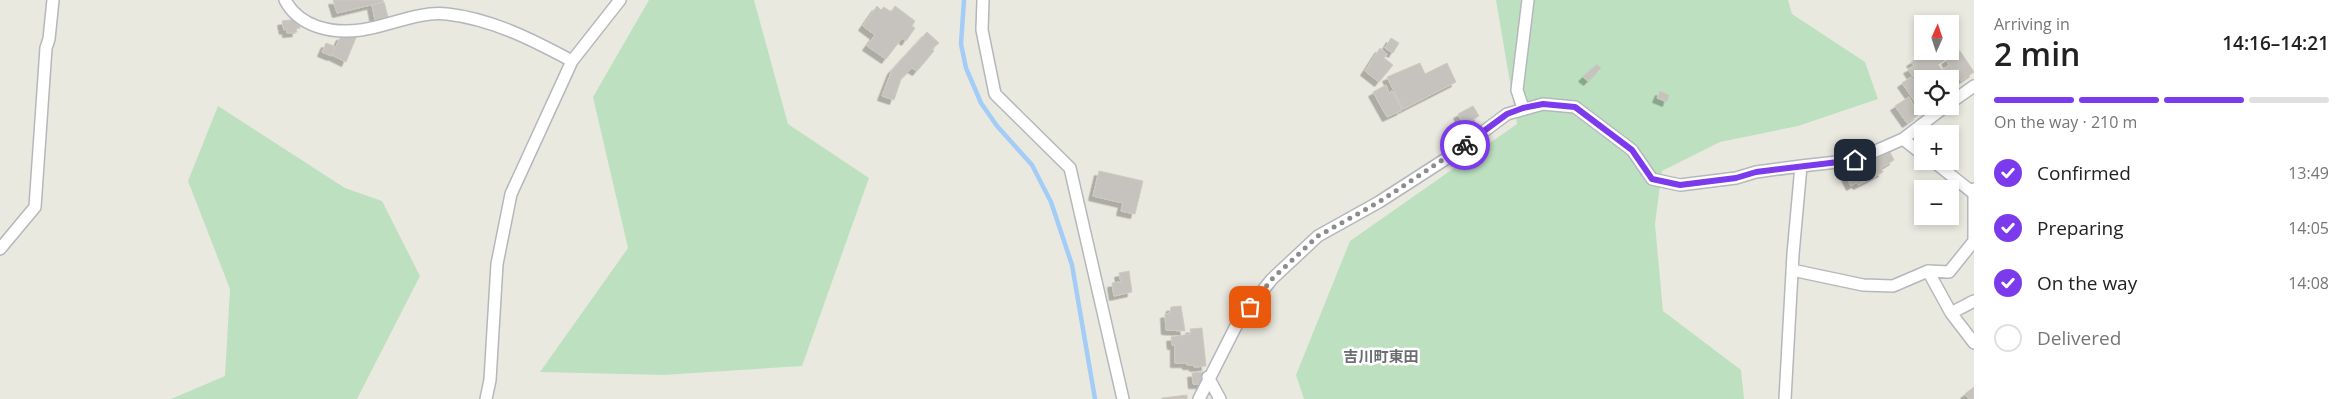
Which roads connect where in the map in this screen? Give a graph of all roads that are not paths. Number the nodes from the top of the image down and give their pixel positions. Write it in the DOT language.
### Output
graph roads {
  1 [pos="53,0"];
  2 [pos="285,0"];
  3 [pos="620,0"];
  4 [pos="982,0"];
  5 [pos="1528,0"];
  6 [pos="572,61"];
  7 [pos="1974,86"];
  8 [pos="1959,97"];
  9 [pos="1523,108"];
  10 [pos="1934,115"];
  11 [pos="1903,138"];
  12 [pos="1914,147"];
  13 [pos="1801,166"];
  14 [pos="1945,170"];
  15 [pos="1973,190"];
  16 [pos="0,249"];
  17 [pos="1792,270"];
  18 [pos="1928,271"];
  19 [pos="1974,301"];
  20 [pos="1951,313"];
  21 [pos="1974,344"];
  22 [pos="1208,377"];
  23 [pos="486,399"];
  24 [pos="1123,399"];
  25 [pos="1199,399"];
  26 [pos="1220,399"];
  27 [pos="1785,399"];
  1 -- 16 [label="street"];
  2 -- 6 [label="street"];
  3 -- 6 [label="street"];
  4 -- 24 [label="street"];
  5 -- 9 [label="street"];
  6 -- 23 [label="street"];
  7 -- 8 [label="street"];
  9 -- 13 [label="street"];
  9 -- 22 [label="street"];
  10 -- 11 [label="street"];
  11 -- 12 [label="street"];
  11 -- 13 [label="street"];
  13 -- 17 [label="street"];
  14 -- 15 [label="street"];
  15 -- 18 [label="street"];
  17 -- 18 [label="street"];
  17 -- 27 [label="street"];
  18 -- 20 [label="street"];
  19 -- 20 [label="street"];
  20 -- 21 [label="street"];
  22 -- 25 [label="street"];
  22 -- 26 [label="street"];
}
